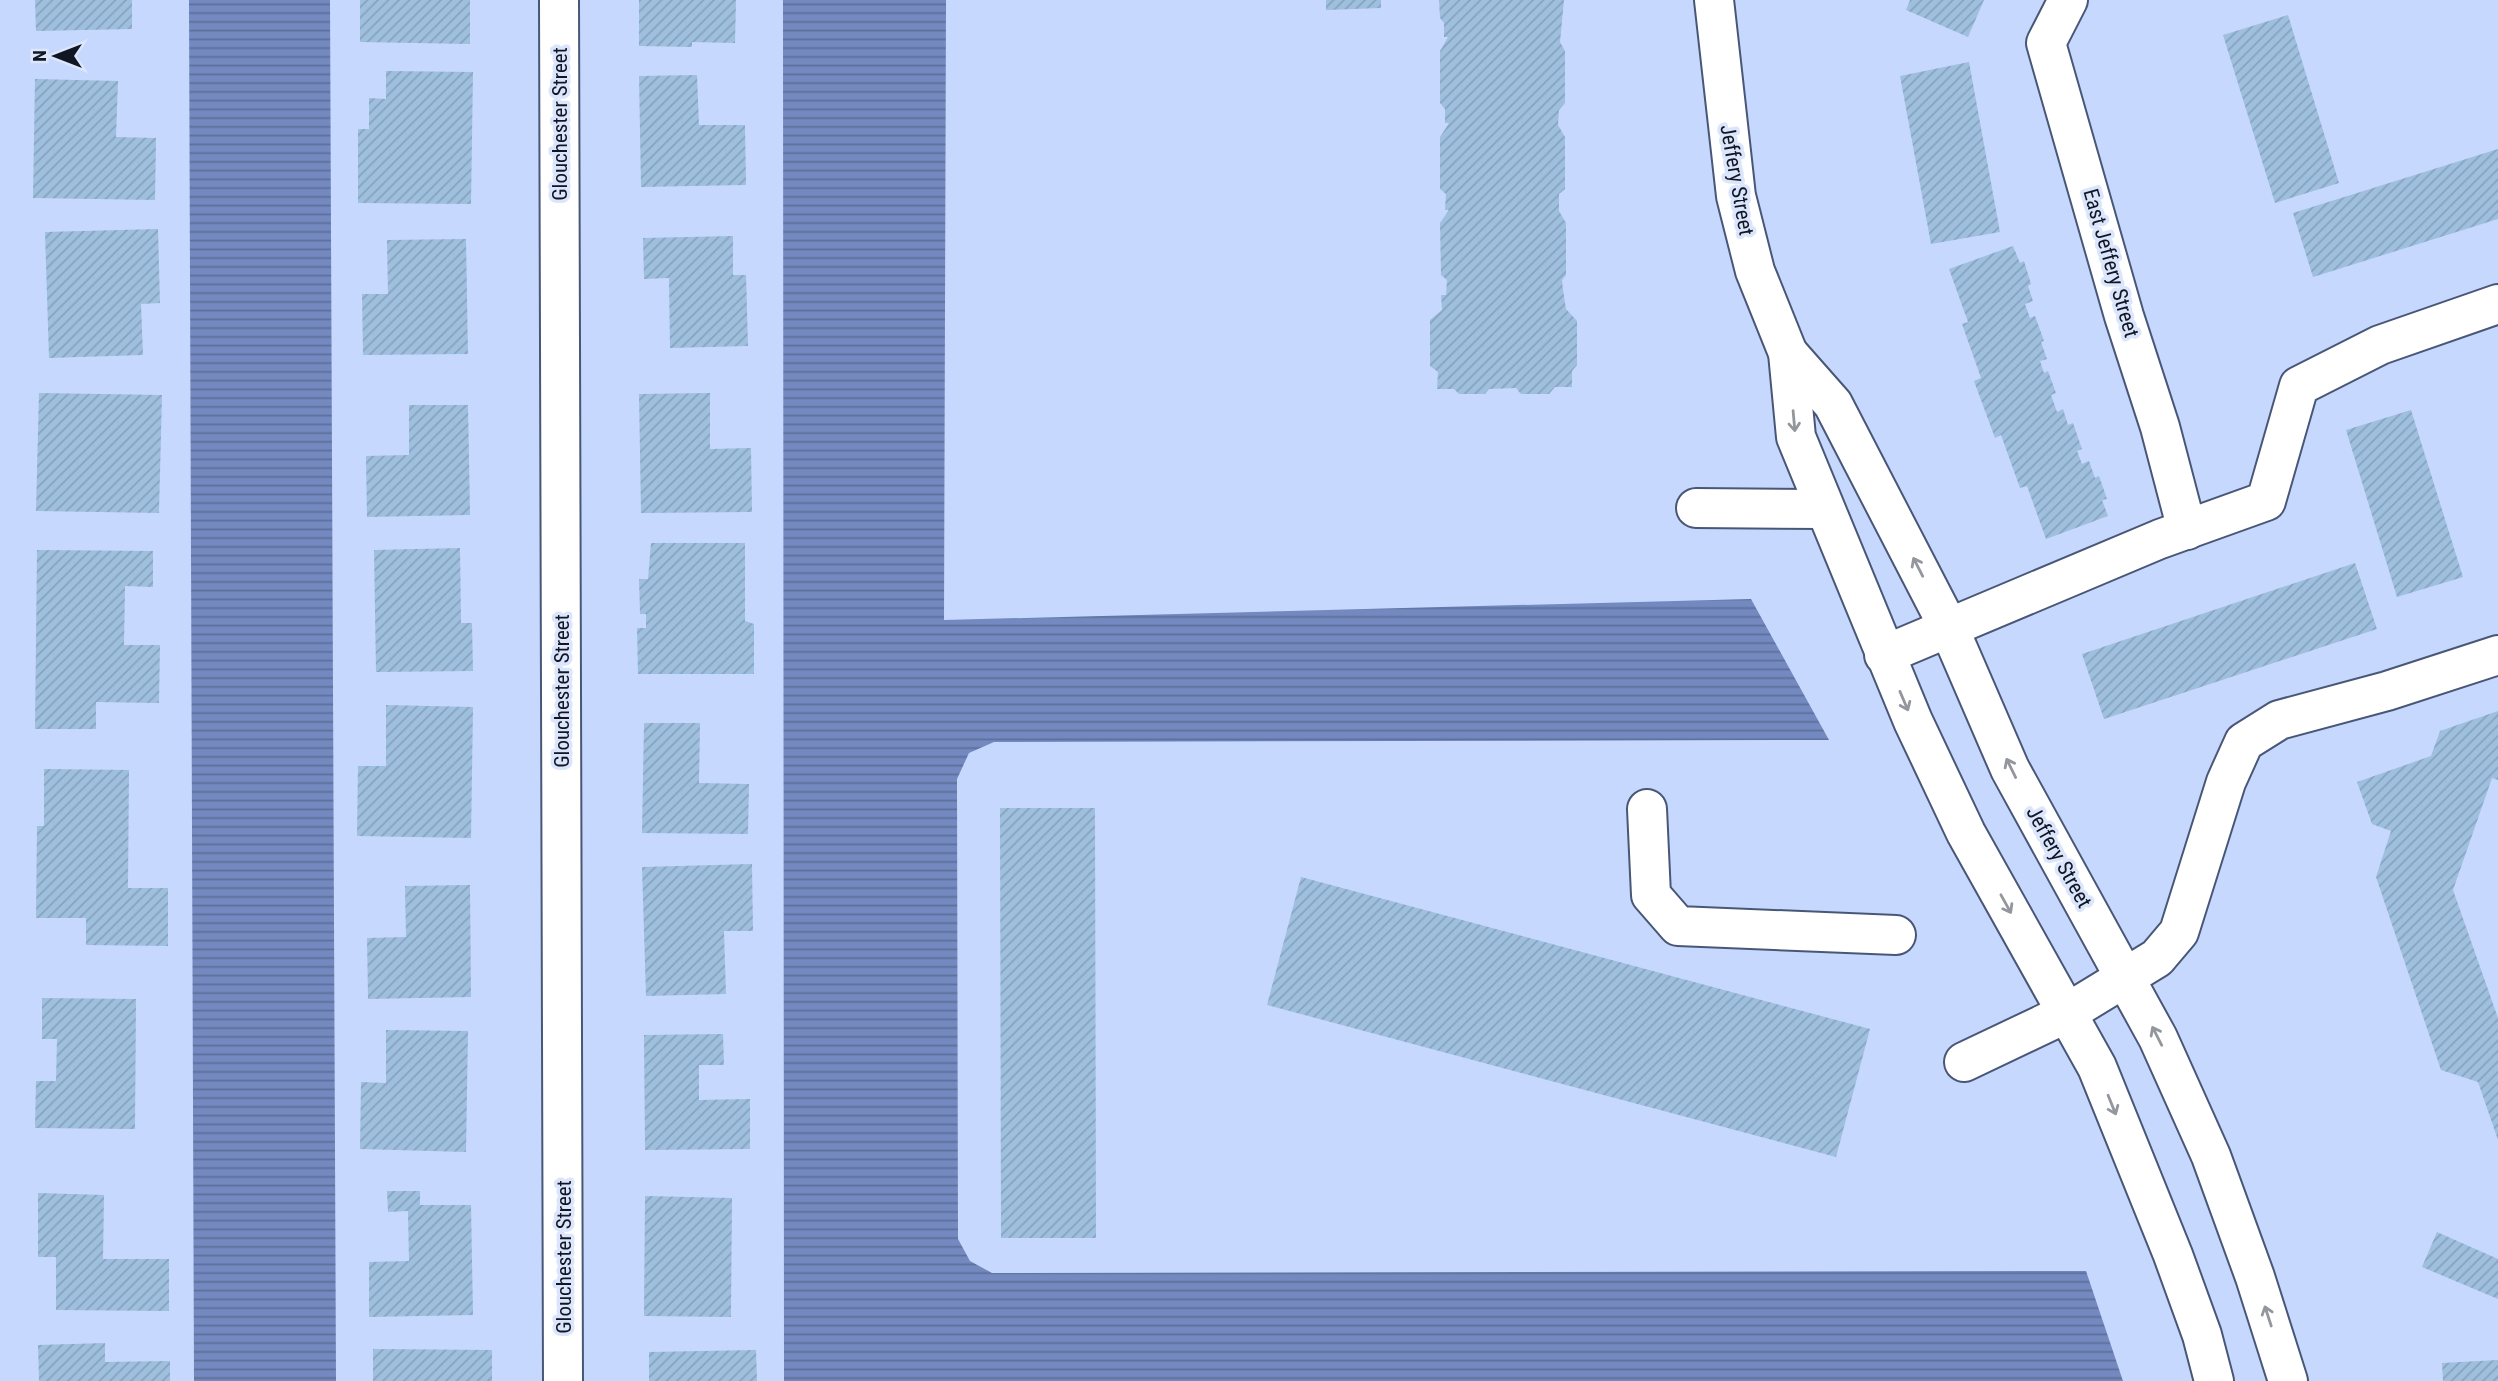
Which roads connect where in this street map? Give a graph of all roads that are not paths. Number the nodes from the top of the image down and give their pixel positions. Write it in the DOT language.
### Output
graph roads {
  1 [pos="559,0"];
  2 [pos="1714,0"];
  3 [pos="2068,0"];
  4 [pos="2498,304"];
  5 [pos="1788,353"];
  6 [pos="1696,508"];
  7 [pos="1824,509"];
  8 [pos="2187,530"];
  9 [pos="1949,628"];
  10 [pos="1884,655"];
  11 [pos="2498,655"];
  12 [pos="1647,809"];
  13 [pos="1896,935"];
  14 [pos="2126,978"];
  15 [pos="2067,1013"];
  16 [pos="1964,1062"];
  17 [pos="563,1381"];
  18 [pos="2214,1381"];
  19 [pos="2288,1381"];
  1 -- 17 [label="street, Glouchester Street"];
  2 -- 5 [label="street, Jeffery Street"];
  3 -- 8 [label="street, East Jeffery Street"];
  4 -- 8 [label="street"];
  5 -- 7 [label="street, Jeffery Street, one-way"];
  9 -- 5 [label="street, Jeffery Street, one-way"];
  6 -- 7 [label="street"];
  7 -- 10 [label="street, Jeffery Street"];
  8 -- 9 [label="street"];
  9 -- 10 [label="street"];
  14 -- 9 [label="street, Jeffery Street, one-way"];
  10 -- 15 [label="street, Jeffery Street, one-way"];
  11 -- 14 [label="street"];
  12 -- 13 [label="street"];
  14 -- 15 [label="street"];
  19 -- 14 [label="street, Jeffery Street, one-way"];
  15 -- 16 [label="street"];
  15 -- 18 [label="street, Jeffery Street, one-way"];
}
